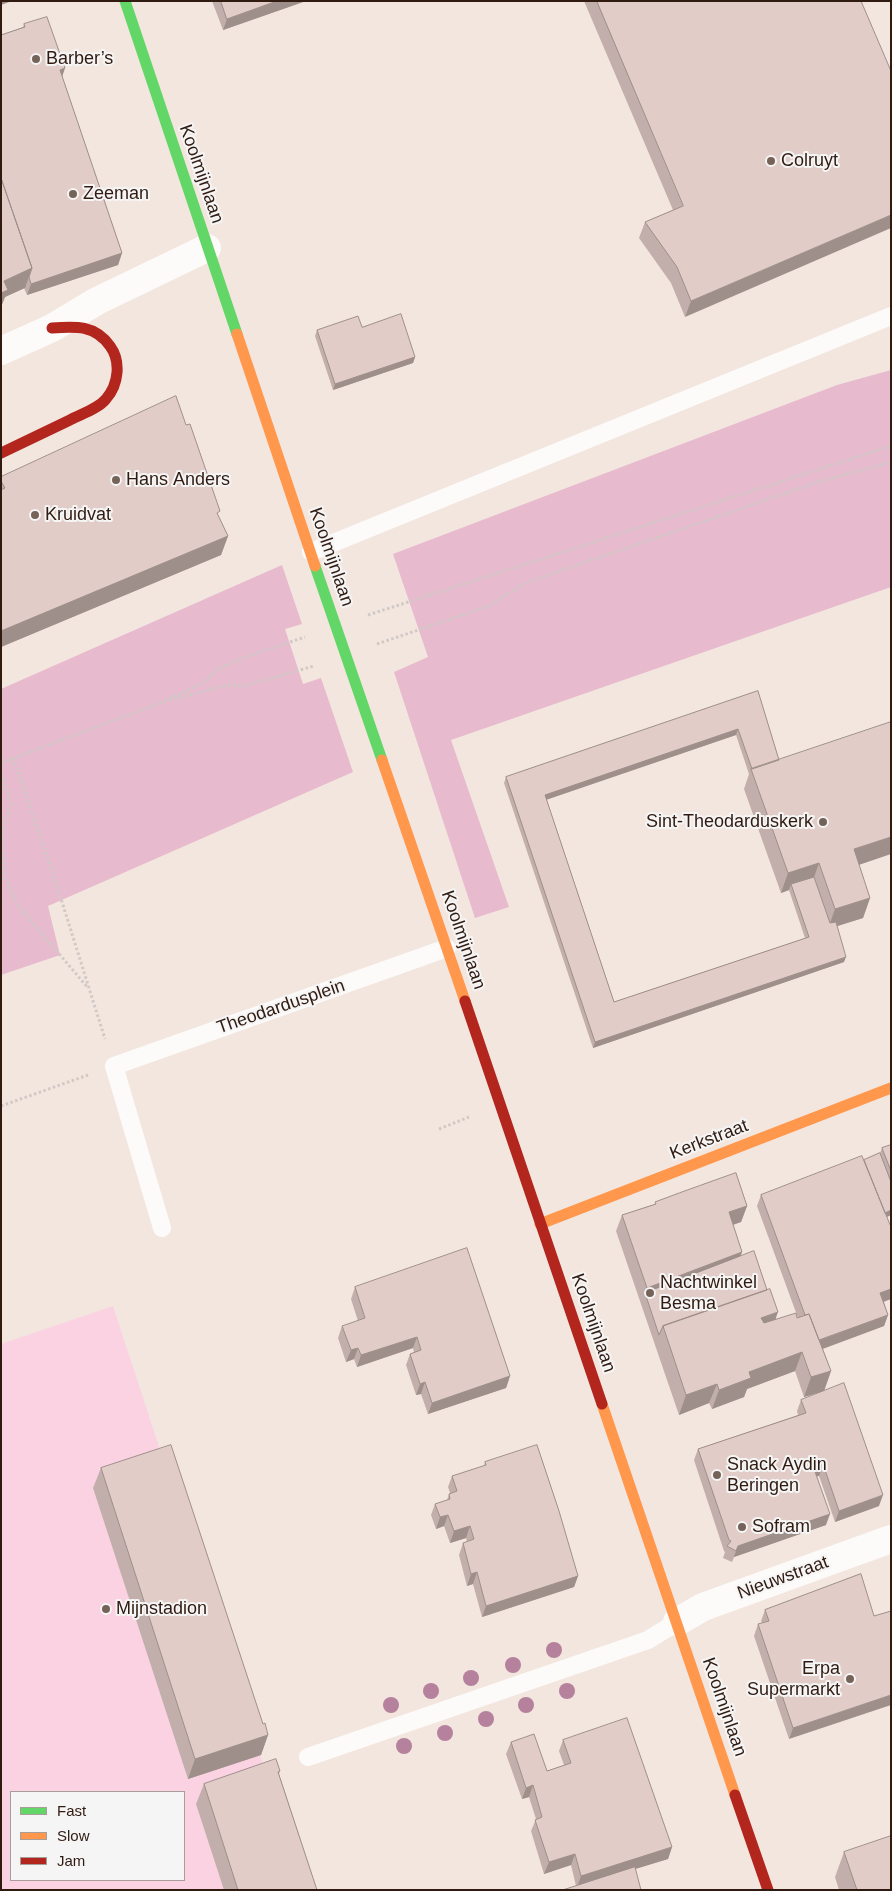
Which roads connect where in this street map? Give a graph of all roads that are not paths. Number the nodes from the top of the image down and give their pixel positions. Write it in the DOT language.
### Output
graph roads {
  1 [pos="125,1"];
  2 [pos="208,248"];
  3 [pos="891,316"];
  4 [pos="52,328"];
  5 [pos="1,351"];
  6 [pos="1,453"];
  7 [pos="311,552"];
  8 [pos="447,948"];
  9 [pos="891,1088"];
  10 [pos="540,1224"];
  11 [pos="162,1228"];
  12 [pos="891,1539"];
  13 [pos="677,1622"];
  14 [pos="308,1757"];
  15 [pos="768,1890"];
  1 -- 2 [label="main road, Koolmijnlaan"];
  2 -- 4 [label="street"];
  2 -- 7 [label="main road, Koolmijnlaan"];
  3 -- 7 [label="lane"];
  4 -- 5 [label="street"];
  4 -- 6 [label="main road"];
  7 -- 8 [label="main road, Koolmijnlaan"];
  8 -- 10 [label="main road, Koolmijnlaan"];
  8 -- 11 [label="lane, Theodardusplein"];
  9 -- 10 [label="main road, Kerkstraat"];
  10 -- 13 [label="main road, Koolmijnlaan"];
  12 -- 13 [label="street, Nieuwstraat"];
  13 -- 14 [label="lane"];
  13 -- 15 [label="main road, Koolmijnlaan"];
}
